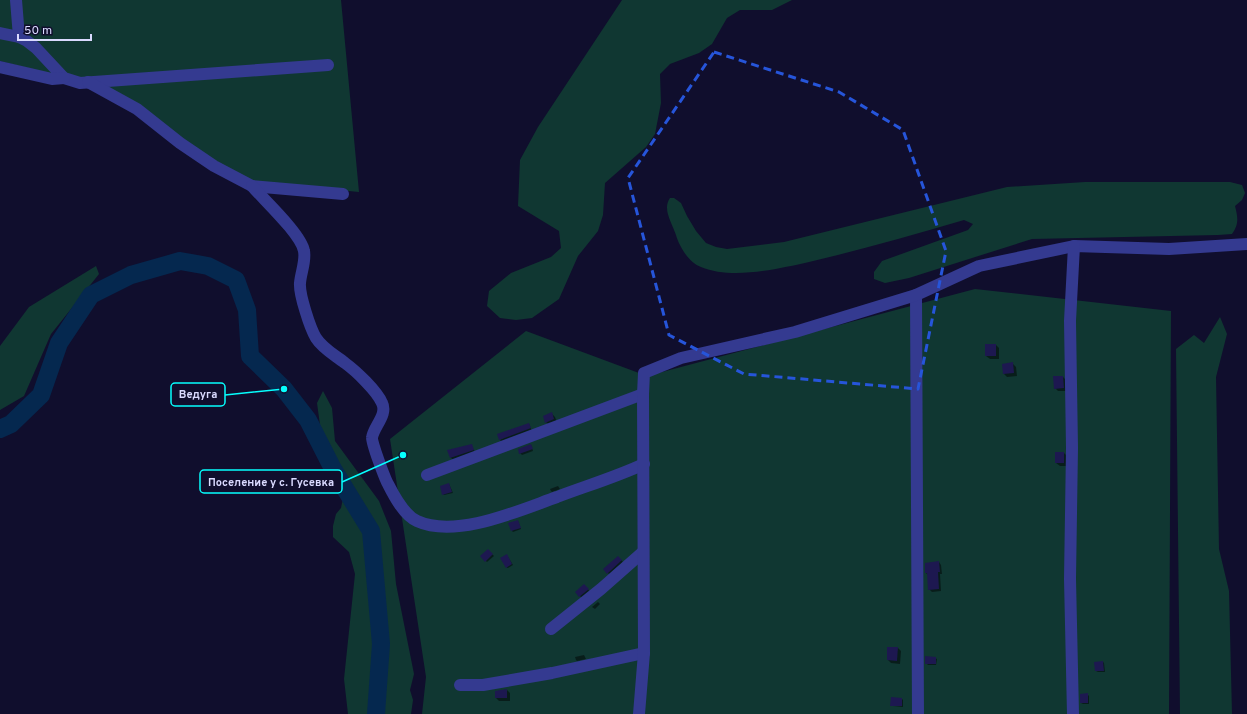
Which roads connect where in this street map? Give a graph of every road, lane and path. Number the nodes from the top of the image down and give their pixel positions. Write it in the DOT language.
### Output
graph roads {
  1 [pos="16,0"];
  2 [pos="0,33"];
  3 [pos="19,37"];
  4 [pos="328,65"];
  5 [pos="0,67"];
  6 [pos="64,78"];
  7 [pos="88,82"];
  8 [pos="252,186"];
  9 [pos="343,194"];
  10 [pos="1247,244"];
  11 [pos="1074,246"];
  12 [pos="916,295"];
  13 [pos="643,394"];
  14 [pos="644,464"];
  15 [pos="427,475"];
  16 [pos="643,552"];
  17 [pos="550,628"];
  18 [pos="644,653"];
  19 [pos="460,685"];
  20 [pos="639,714"];
  21 [pos="918,714"];
  22 [pos="1072,714"];
  1 -- 3 [label="street"];
  2 -- 3 [label="street"];
  3 -- 6 [label="street"];
  4 -- 7 [label="street"];
  5 -- 6 [label="street"];
  6 -- 7 [label="street"];
  7 -- 8 [label="street"];
  8 -- 9 [label="street"];
  8 -- 14 [label="street"];
  10 -- 11 [label="street"];
  11 -- 12 [label="street"];
  11 -- 22 [label="street"];
  12 -- 13 [label="street"];
  12 -- 21 [label="street"];
  13 -- 14 [label="street"];
  13 -- 15 [label="street"];
  14 -- 16 [label="street"];
  16 -- 17 [label="street"];
  16 -- 18 [label="street"];
  18 -- 19 [label="street"];
  18 -- 20 [label="street"];
}
